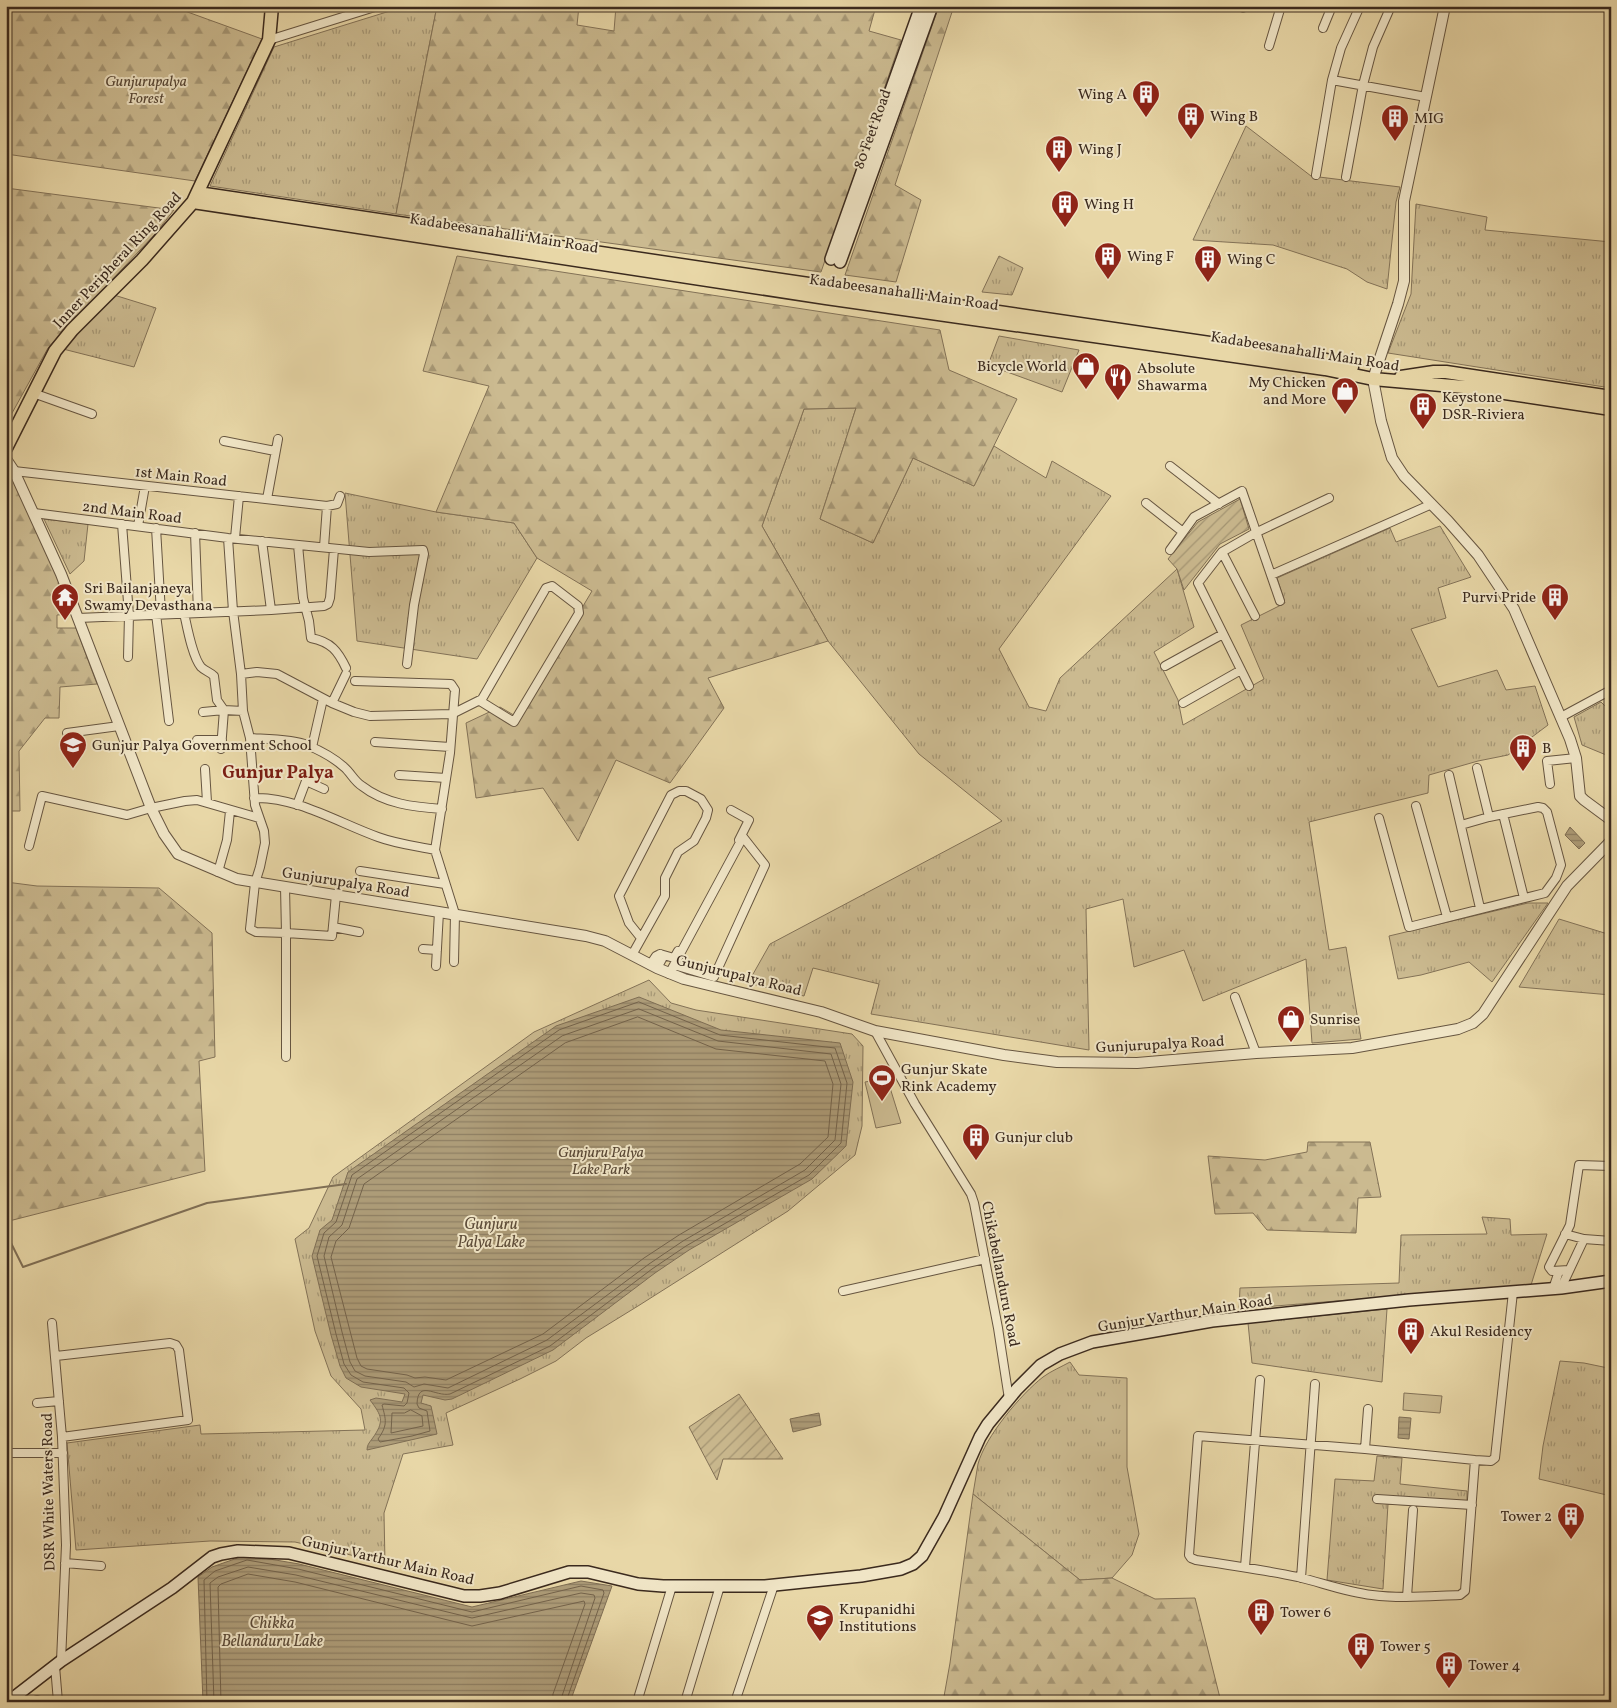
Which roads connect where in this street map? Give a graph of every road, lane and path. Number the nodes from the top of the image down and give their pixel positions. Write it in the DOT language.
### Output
graph roads {
  1 [pos="272,6"];
  2 [pos="378,6"];
  3 [pos="921,6"];
  4 [pos="932,6"];
  5 [pos="1280,6"];
  6 [pos="1332,6"];
  7 [pos="1360,6"];
  8 [pos="1391,6"];
  9 [pos="1445,6"];
  10 [pos="1323,28"];
  11 [pos="269,40"];
  12 [pos="1269,46"];
  13 [pos="1332,80"];
  14 [pos="1363,85"];
  15 [pos="1426,97"];
  16 [pos="1316,175"];
  17 [pos="1346,177"];
  18 [pos="196,197"];
  19 [pos="1373,377"];
  20 [pos="33,393"];
  21 [pos="1611,397"];
  22 [pos="1611,409"];
  23 [pos="92,414"];
  24 [pos="278,439"];
  25 [pos="224,441"];
  26 [pos="6,448"];
  27 [pos="275,451"];
  28 [pos="6,459"];
  29 [pos="1170,466"];
  30 [pos="14,472"];
  31 [pos="145,486"];
  32 [pos="239,496"];
  33 [pos="340,496"];
  34 [pos="1329,498"];
  35 [pos="267,499"];
  36 [pos="1146,504"];
  37 [pos="1219,504"];
  38 [pos="1432,504"];
  39 [pos="327,506"];
  40 [pos="34,513"];
  41 [pos="122,524"];
  42 [pos="138,526"];
  43 [pos="156,528"];
  44 [pos="1183,532"];
  45 [pos="195,533"];
  46 [pos="1255,533"];
  47 [pos="232,538"];
  48 [pos="262,541"];
  49 [pos="298,545"];
  50 [pos="324,548"];
  51 [pos="334,549"];
  52 [pos="1170,550"];
  53 [pos="1222,552"];
  54 [pos="1271,575"];
  55 [pos="1280,601"];
  56 [pos="304,607"];
  57 [pos="271,610"];
  58 [pos="233,611"];
  59 [pos="198,612"];
  60 [pos="184,613"];
  61 [pos="158,614"];
  62 [pos="129,615"];
  63 [pos="1255,616"];
  64 [pos="78,618"];
  65 [pos="1223,634"];
  66 [pos="128,657"];
  67 [pos="408,664"];
  68 [pos="1165,666"];
  69 [pos="1241,670"];
  70 [pos="241,674"];
  71 [pos="355,681"];
  72 [pos="1249,686"];
  73 [pos="1611,690"];
  74 [pos="323,699"];
  75 [pos="480,701"];
  76 [pos="332,703"];
  77 [pos="1183,703"];
  78 [pos="224,710"];
  79 [pos="243,711"];
  80 [pos="203,712"];
  81 [pos="452,714"];
  82 [pos="1561,717"];
  83 [pos="168,721"];
  84 [pos="119,726"];
  85 [pos="67,733"];
  86 [pos="250,738"];
  87 [pos="197,740"];
  88 [pos="222,740"];
  89 [pos="375,742"];
  90 [pos="312,747"];
  91 [pos="450,747"];
  92 [pos="221,749"];
  93 [pos="1576,758"];
  94 [pos="1477,768"];
  95 [pos="205,769"];
  96 [pos="399,775"];
  97 [pos="1449,775"];
  98 [pos="446,778"];
  99 [pos="1550,784"];
  100 [pos="324,789"];
  101 [pos="254,798"];
  102 [pos="207,802"];
  103 [pos="297,805"];
  104 [pos="1416,806"];
  105 [pos="151,808"];
  106 [pos="442,808"];
  107 [pos="731,810"];
  108 [pos="230,811"];
  109 [pos="1504,814"];
  110 [pos="1489,817"];
  111 [pos="259,818"];
  112 [pos="1379,818"];
  113 [pos="1611,820"];
  114 [pos="1462,824"];
  115 [pos="1611,841"];
  116 [pos="29,846"];
  117 [pos="435,850"];
  118 [pos="360,871"];
  119 [pos="218,872"];
  120 [pos="1556,878"];
  121 [pos="255,883"];
  122 [pos="445,884"];
  123 [pos="1567,886"];
  124 [pos="285,887"];
  125 [pos="336,895"];
  126 [pos="1524,898"];
  127 [pos="1480,908"];
  128 [pos="439,912"];
  129 [pos="456,914"];
  130 [pos="1448,917"];
  131 [pos="334,927"];
  132 [pos="359,932"];
  133 [pos="286,934"];
  134 [pos="641,938"];
  135 [pos="423,949"];
  136 [pos="437,950"];
  137 [pos="632,955"];
  138 [pos="454,962"];
  139 [pos="436,966"];
  140 [pos="654,967"];
  141 [pos="672,969"];
  142 [pos="1235,997"];
  143 [pos="875,1031"];
  144 [pos="1256,1053"];
  145 [pos="286,1057"];
  146 [pos="1611,1166"];
  147 [pos="1565,1234"];
  148 [pos="1584,1239"];
  149 [pos="1611,1241"];
  150 [pos="985,1259"];
  151 [pos="1569,1270"];
  152 [pos="1559,1271"];
  153 [pos="1611,1281"];
  154 [pos="1557,1288"];
  155 [pos="843,1291"];
  156 [pos="1513,1292"];
  157 [pos="52,1323"];
  158 [pos="56,1356"];
  159 [pos="1260,1380"];
  160 [pos="1315,1384"];
  161 [pos="1009,1399"];
  162 [pos="59,1401"];
  163 [pos="37,1404"];
  164 [pos="1368,1408"];
  165 [pos="62,1437"];
  166 [pos="1254,1441"];
  167 [pos="1310,1445"];
  168 [pos="1365,1449"];
  169 [pos="63,1452"];
  170 [pos="6,1453"];
  171 [pos="1475,1460"];
  172 [pos="1377,1499"];
  173 [pos="1472,1505"];
  174 [pos="1413,1510"];
  175 [pos="65,1563"];
  176 [pos="101,1566"];
  177 [pos="1245,1567"];
  178 [pos="1301,1578"];
  179 [pos="774,1585"];
  180 [pos="672,1586"];
  181 [pos="720,1586"];
  182 [pos="1407,1597"];
  183 [pos="58,1663"];
  184 [pos="8,1702"];
  185 [pos="34,1702"];
  186 [pos="43,1702"];
  187 [pos="58,1702"];
  188 [pos="637,1702"];
  189 [pos="685,1702"];
  190 [pos="735,1702"];
  1 -- 11 [label="main road, Inner Peripheral Ring Road"];
  2 -- 11 [label="street"];
  3 -- 4 [label="main road, 80 Feet Road"];
  5 -- 12 [label="street"];
  6 -- 10 [label="street"];
  7 -- 13 [label="street"];
  8 -- 14 [label="street"];
  9 -- 15 [label="street"];
  11 -- 18 [label="main road, Inner Peripheral Ring Road"];
  13 -- 14 [label="street"];
  13 -- 16 [label="street"];
  14 -- 15 [label="street"];
  14 -- 17 [label="street"];
  15 -- 19 [label="street"];
  18 -- 19 [label="main road, Kadabeesanahalli Main Road"];
  18 -- 20 [label="main road, Inner Peripheral Ring Road"];
  19 -- 21 [label="main road, Kadabeesanahalli Main Road"];
  19 -- 22 [label="main road, Kadabeesanahalli Main Road"];
  19 -- 38 [label="street"];
  20 -- 23 [label="street"];
  20 -- 26 [label="main road, Inner Peripheral Ring Road"];
  24 -- 27 [label="street"];
  25 -- 27 [label="street"];
  27 -- 35 [label="street"];
  28 -- 30 [label="street, Gunjurupalya Road"];
  29 -- 37 [label="street"];
  30 -- 31 [label="street, 1st Main Road"];
  30 -- 40 [label="street, Gunjurupalya Road"];
  31 -- 32 [label="street, 1st Main Road"];
  31 -- 42 [label="street"];
  32 -- 35 [label="street, 1st Main Road"];
  32 -- 47 [label="street"];
  33 -- 39 [label="street"];
  34 -- 46 [label="street"];
  35 -- 39 [label="street, 1st Main Road"];
  36 -- 44 [label="street"];
  37 -- 44 [label="street"];
  37 -- 46 [label="street"];
  38 -- 54 [label="street"];
  38 -- 82 [label="street"];
  39 -- 50 [label="street"];
  40 -- 41 [label="street, 2nd Main Road"];
  40 -- 64 [label="street, Gunjurupalya Road"];
  41 -- 42 [label="street, 2nd Main Road"];
  41 -- 62 [label="street"];
  42 -- 43 [label="street, 2nd Main Road"];
  43 -- 45 [label="street, 2nd Main Road"];
  43 -- 61 [label="street"];
  44 -- 52 [label="street"];
  45 -- 47 [label="street, 2nd Main Road"];
  45 -- 59 [label="street"];
  46 -- 53 [label="street"];
  46 -- 54 [label="street"];
  47 -- 48 [label="street, 2nd Main Road"];
  47 -- 58 [label="street"];
  48 -- 49 [label="street, 2nd Main Road"];
  48 -- 57 [label="street"];
  49 -- 50 [label="street, 2nd Main Road"];
  49 -- 56 [label="street"];
  50 -- 51 [label="street, 2nd Main Road"];
  51 -- 56 [label="street"];
  51 -- 67 [label="street, 2nd Main Road"];
  53 -- 63 [label="street"];
  53 -- 65 [label="street"];
  54 -- 55 [label="street"];
  56 -- 57 [label="street"];
  56 -- 76 [label="street"];
  57 -- 58 [label="street"];
  58 -- 59 [label="street"];
  58 -- 70 [label="street"];
  59 -- 60 [label="street"];
  60 -- 61 [label="street"];
  60 -- 78 [label="street"];
  61 -- 62 [label="street"];
  61 -- 83 [label="street"];
  62 -- 64 [label="street"];
  62 -- 66 [label="street"];
  64 -- 84 [label="street, Gunjurupalya Road"];
  65 -- 68 [label="street"];
  65 -- 69 [label="street"];
  69 -- 72 [label="street"];
  69 -- 77 [label="street"];
  70 -- 74 [label="street"];
  70 -- 79 [label="street"];
  71 -- 81 [label="street"];
  73 -- 82 [label="street"];
  74 -- 76 [label="street"];
  74 -- 90 [label="street"];
  75 -- 75 [label="street"];
  75 -- 81 [label="street"];
  76 -- 81 [label="street"];
  78 -- 79 [label="street"];
  78 -- 80 [label="street"];
  78 -- 88 [label="street"];
  79 -- 86 [label="street"];
  81 -- 91 [label="street"];
  82 -- 93 [label="street"];
  84 -- 85 [label="street"];
  84 -- 105 [label="street, Gunjurupalya Road"];
  86 -- 90 [label="street"];
  86 -- 101 [label="street"];
  87 -- 88 [label="street"];
  88 -- 92 [label="street"];
  89 -- 91 [label="street"];
  90 -- 106 [label="street"];
  91 -- 98 [label="street"];
  93 -- 99 [label="street"];
  93 -- 113 [label="street"];
  94 -- 110 [label="street"];
  95 -- 102 [label="street"];
  96 -- 98 [label="street"];
  97 -- 114 [label="street"];
  98 -- 106 [label="street"];
  100 -- 103 [label="street"];
  101 -- 103 [label="street"];
  101 -- 111 [label="street"];
  102 -- 105 [label="street"];
  102 -- 108 [label="street"];
  103 -- 117 [label="street"];
  104 -- 130 [label="street"];
  105 -- 116 [label="street"];
  105 -- 119 [label="street, Gunjurupalya Road"];
  106 -- 117 [label="street"];
  107 -- 140 [label="street"];
  108 -- 111 [label="street"];
  108 -- 119 [label="street"];
  109 -- 110 [label="street"];
  109 -- 120 [label="street"];
  109 -- 126 [label="street"];
  110 -- 114 [label="street"];
  111 -- 121 [label="street"];
  112 -- 130 [label="street"];
  114 -- 127 [label="street"];
  115 -- 123 [label="street, Gunjurupalya Road"];
  117 -- 122 [label="street"];
  118 -- 122 [label="street"];
  119 -- 121 [label="street, Gunjurupalya Road"];
  120 -- 123 [label="street"];
  120 -- 126 [label="street"];
  121 -- 124 [label="street, Gunjurupalya Road"];
  121 -- 133 [label="street"];
  122 -- 129 [label="street"];
  123 -- 144 [label="street, Gunjurupalya Road"];
  124 -- 125 [label="street, Gunjurupalya Road"];
  124 -- 133 [label="street"];
  125 -- 128 [label="street, Gunjurupalya Road"];
  125 -- 131 [label="street"];
  126 -- 127 [label="street"];
  127 -- 130 [label="street"];
  128 -- 129 [label="street, Gunjurupalya Road"];
  128 -- 136 [label="street"];
  129 -- 137 [label="street, Gunjurupalya Road"];
  129 -- 138 [label="street"];
  131 -- 132 [label="street"];
  131 -- 133 [label="street"];
  133 -- 145 [label="street"];
  134 -- 134 [label="street"];
  134 -- 137 [label="street"];
  135 -- 136 [label="street"];
  136 -- 139 [label="street"];
  137 -- 140 [label="street, Gunjurupalya Road"];
  140 -- 141 [label="street, Gunjurupalya Road"];
  141 -- 141 [label="street"];
  141 -- 143 [label="street, Gunjurupalya Road"];
  142 -- 144 [label="street"];
  143 -- 144 [label="street, Gunjurupalya Road"];
  143 -- 150 [label="street, Chikabellanduru Road"];
  146 -- 147 [label="street"];
  147 -- 148 [label="street"];
  147 -- 152 [label="street"];
  148 -- 149 [label="street"];
  148 -- 151 [label="street"];
  150 -- 155 [label="street"];
  150 -- 161 [label="street, Chikabellanduru Road"];
  151 -- 152 [label="street"];
  151 -- 154 [label="street"];
  152 -- 154 [label="street"];
  153 -- 154 [label="main road, Gunjur Varthur Main Road"];
  154 -- 156 [label="main road, Gunjur Varthur Main Road"];
  156 -- 161 [label="main road, Gunjur Varthur Main Road"];
  156 -- 171 [label="street"];
  157 -- 158 [label="street, DSR White Waters Road"];
  158 -- 162 [label="street, DSR White Waters Road"];
  158 -- 165 [label="street"];
  159 -- 166 [label="street"];
  160 -- 167 [label="street"];
  161 -- 179 [label="main road, Gunjur Varthur Main Road"];
  162 -- 163 [label="street"];
  162 -- 165 [label="street, DSR White Waters Road"];
  164 -- 168 [label="street"];
  165 -- 169 [label="street, DSR White Waters Road"];
  166 -- 167 [label="street"];
  166 -- 177 [label="street"];
  166 -- 177 [label="street"];
  167 -- 168 [label="street"];
  167 -- 178 [label="street"];
  168 -- 171 [label="street"];
  169 -- 170 [label="street"];
  169 -- 175 [label="street, DSR White Waters Road"];
  171 -- 173 [label="street"];
  172 -- 173 [label="street"];
  173 -- 182 [label="street"];
  174 -- 182 [label="street"];
  175 -- 176 [label="street"];
  175 -- 183 [label="street, DSR White Waters Road"];
  177 -- 178 [label="street"];
  178 -- 182 [label="street"];
  179 -- 181 [label="main road, Gunjur Varthur Main Road"];
  179 -- 190 [label="street"];
  180 -- 181 [label="main road, Gunjur Varthur Main Road"];
  180 -- 183 [label="main road, Gunjur Varthur Main Road"];
  180 -- 188 [label="street"];
  181 -- 189 [label="street"];
  183 -- 184 [label="main road, Gunjur Varthur Main Road"];
  183 -- 187 [label="street, DSR White Waters Road"];
  185 -- 186 [label="street"];
}
